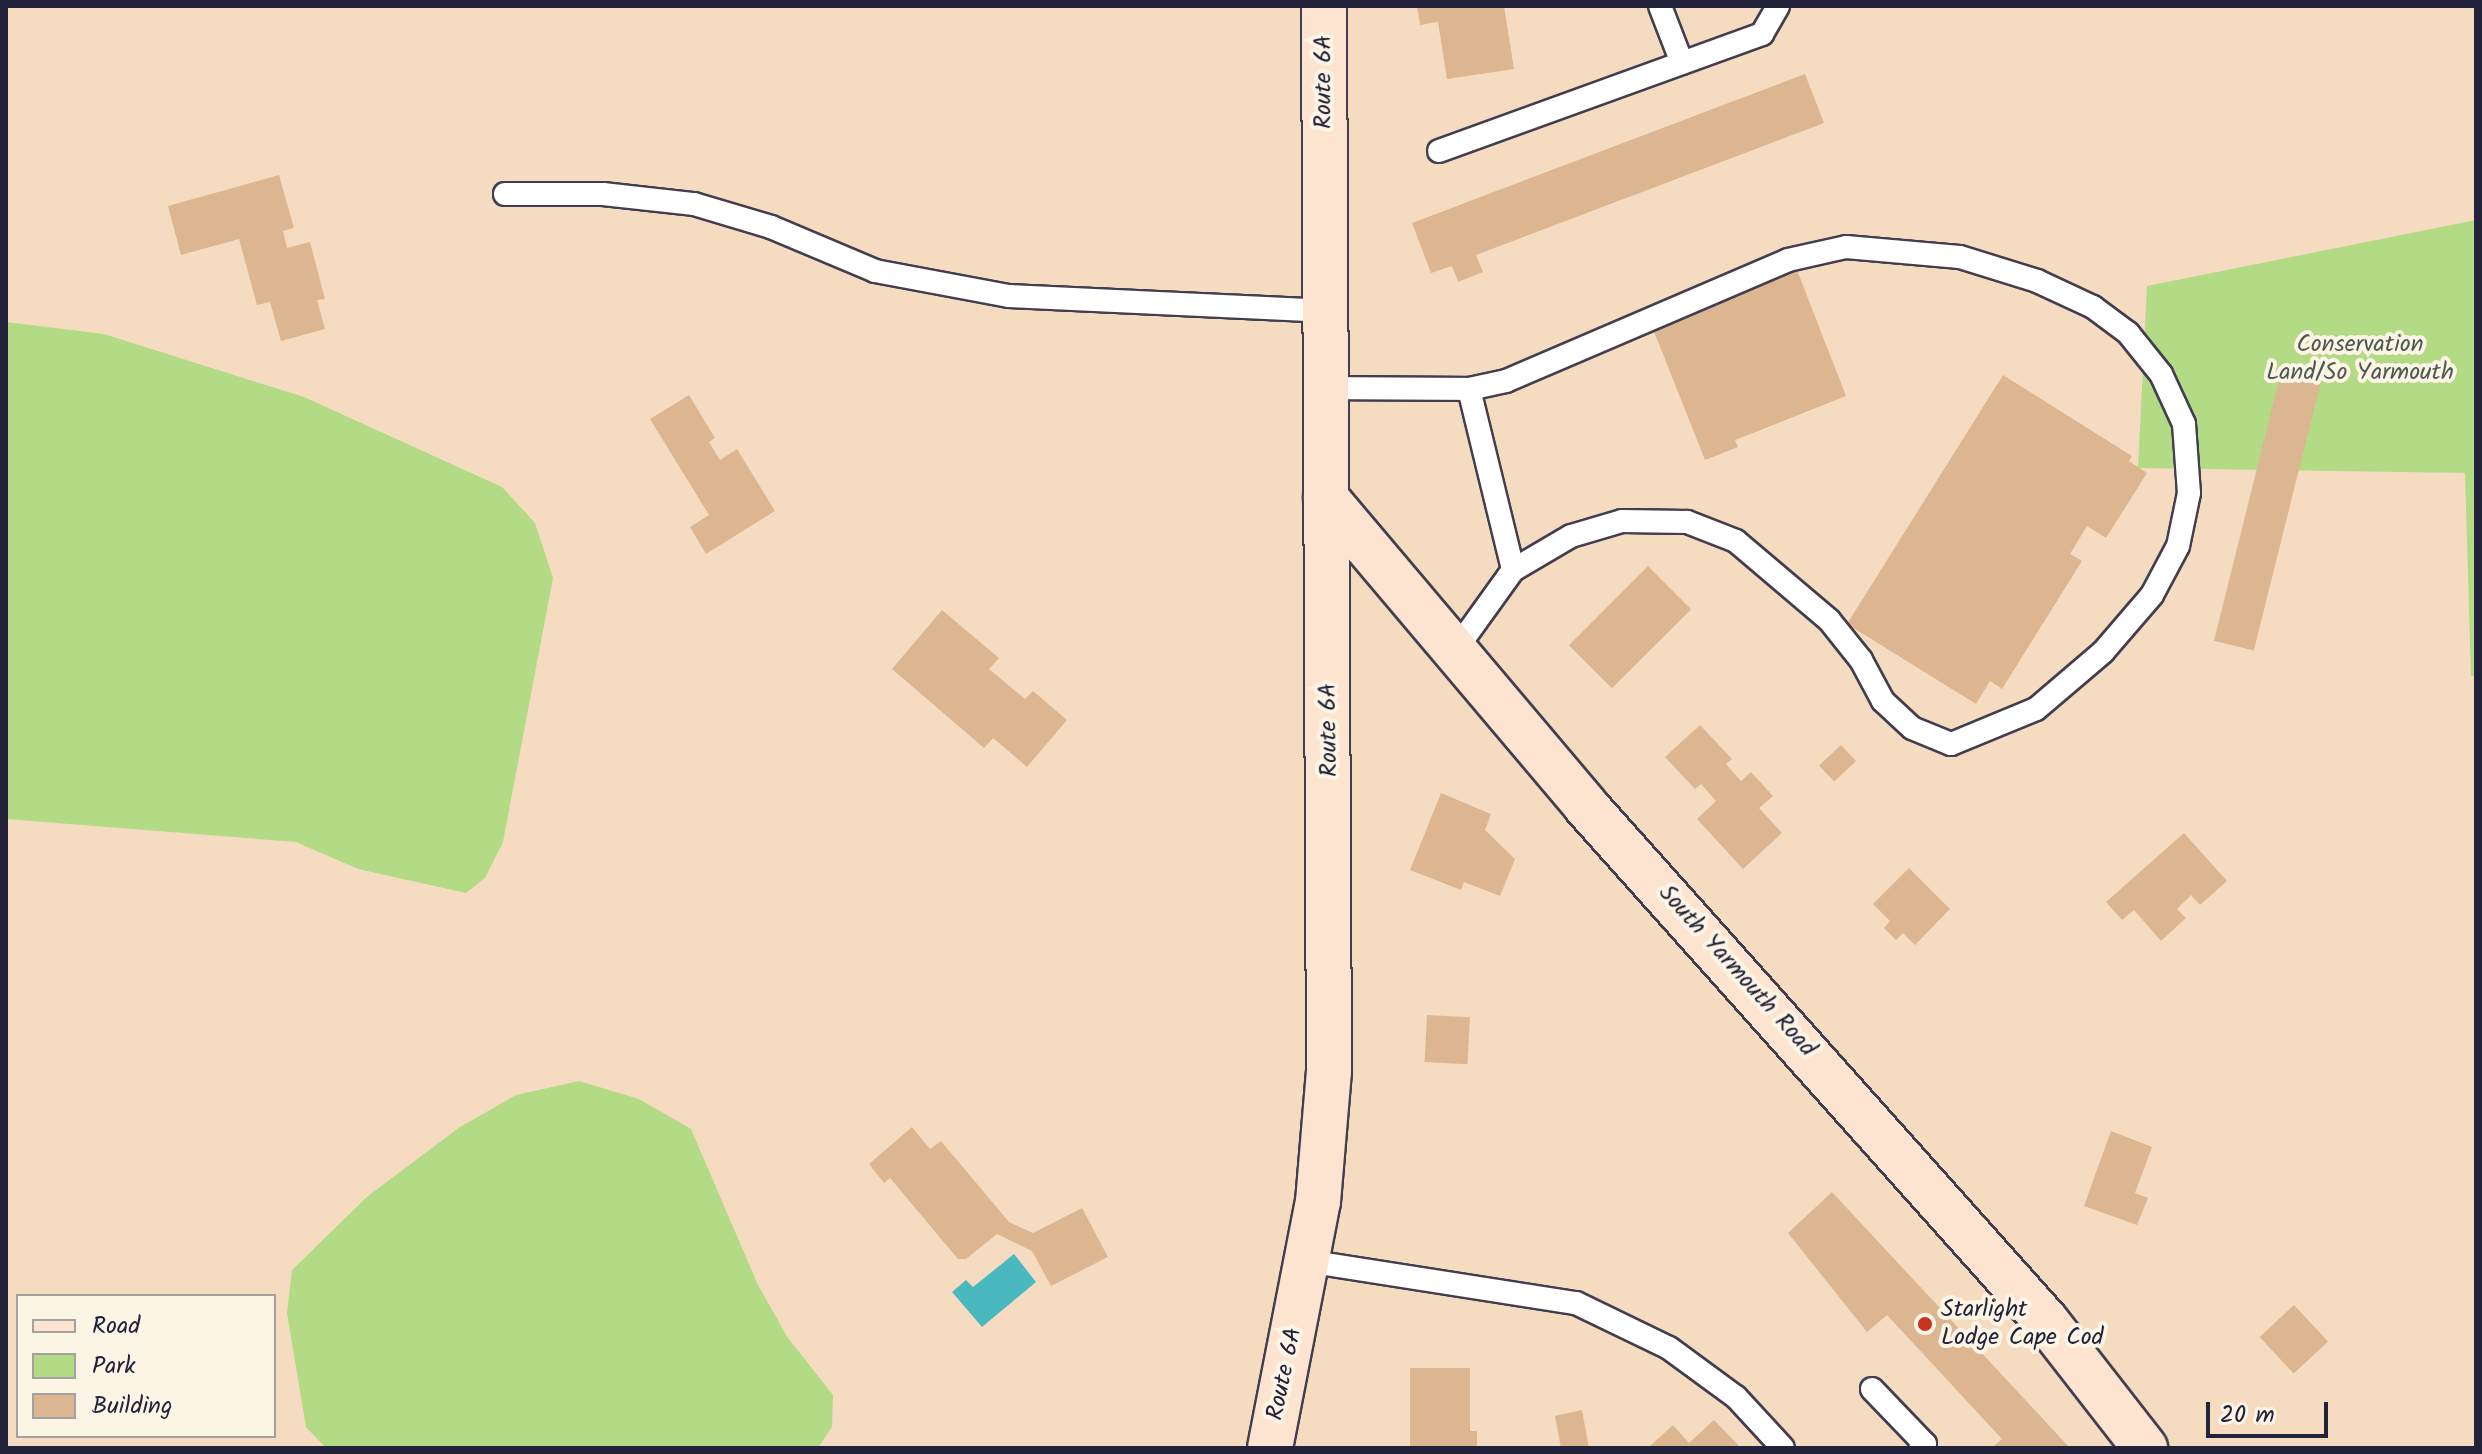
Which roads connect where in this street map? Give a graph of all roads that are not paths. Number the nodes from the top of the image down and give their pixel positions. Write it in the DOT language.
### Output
graph roads {
  1 [pos="1324,6"];
  2 [pos="1660,6"];
  3 [pos="1778,6"];
  4 [pos="1682,63"];
  5 [pos="1439,151"];
  6 [pos="505,194"];
  7 [pos="1324,311"];
  8 [pos="1325,388"];
  9 [pos="1469,389"];
  10 [pos="1326,498"];
  11 [pos="1513,570"];
  12 [pos="1454,652"];
  13 [pos="1307,1261"];
  14 [pos="1872,1389"];
  15 [pos="1270,1448"];
  16 [pos="1783,1448"];
  17 [pos="1920,1448"];
  18 [pos="2145,1448"];
  1 -- 7 [label="main road, Route 6A"];
  2 -- 4 [label="lane"];
  3 -- 4 [label="lane"];
  4 -- 5 [label="lane"];
  6 -- 7 [label="lane"];
  7 -- 8 [label="main road, Route 6A"];
  8 -- 9 [label="lane"];
  8 -- 10 [label="main road, Route 6A"];
  9 -- 11 [label="lane"];
  9 -- 11 [label="lane"];
  10 -- 12 [label="main road, South Yarmouth Road"];
  10 -- 13 [label="main road, Route 6A"];
  11 -- 12 [label="lane"];
  12 -- 18 [label="main road, South Yarmouth Road"];
  13 -- 15 [label="main road, Route 6A"];
  13 -- 16 [label="lane"];
  14 -- 17 [label="lane"];
}
